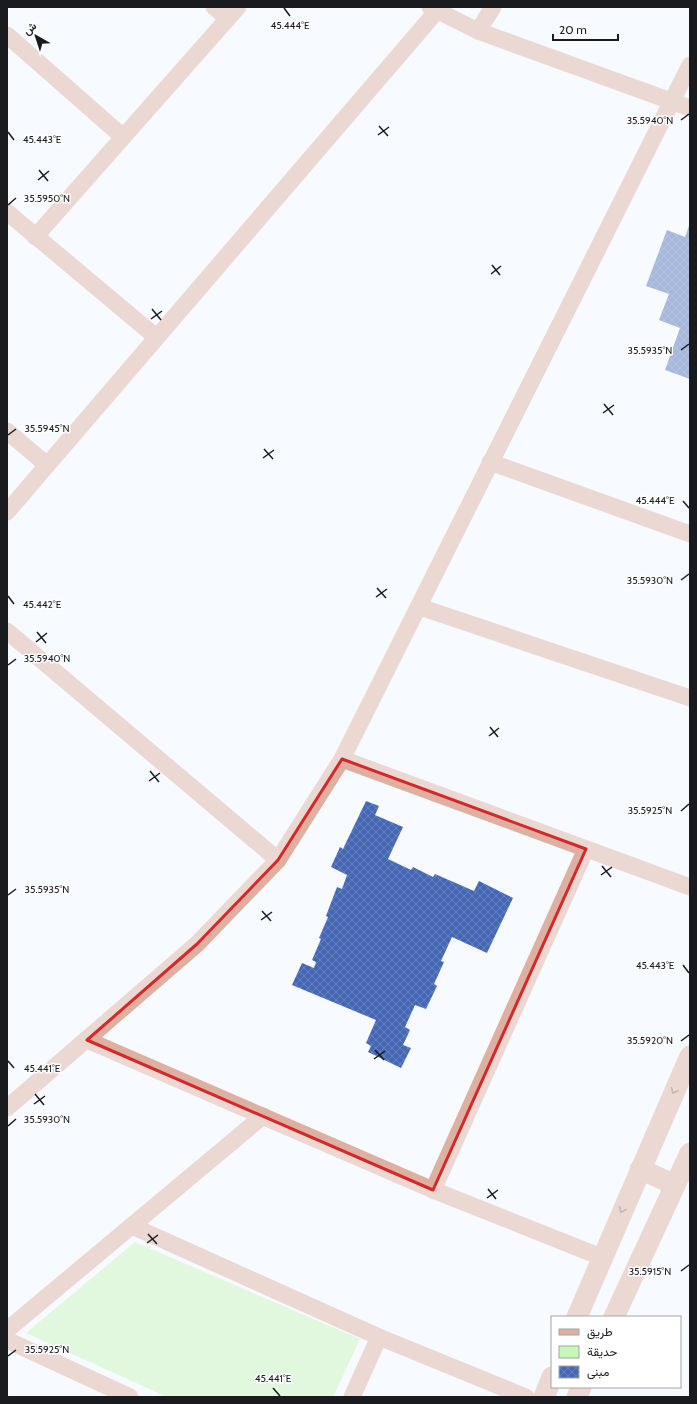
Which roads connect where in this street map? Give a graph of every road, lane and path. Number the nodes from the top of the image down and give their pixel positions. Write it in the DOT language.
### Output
graph roads {
  1 [pos="214,7"];
  2 [pos="493,7"];
  3 [pos="435,9"];
  4 [pos="232,13"];
  5 [pos="478,31"];
  6 [pos="7,35"];
  7 [pos="690,65"];
  8 [pos="673,101"];
  9 [pos="690,108"];
  10 [pos="123,137"];
  11 [pos="7,212"];
  12 [pos="35,237"];
  13 [pos="156,338"];
  14 [pos="7,431"];
  15 [pos="490,462"];
  16 [pos="47,465"];
  17 [pos="7,512"];
  18 [pos="690,534"];
  19 [pos="420,607"];
  20 [pos="7,631"];
  21 [pos="690,698"];
  22 [pos="342,759"];
  23 [pos="586,849"];
  24 [pos="278,860"];
  25 [pos="690,887"];
  26 [pos="87,1040"];
  27 [pos="690,1056"];
  28 [pos="7,1108"];
  29 [pos="263,1116"];
  30 [pos="690,1153"];
  31 [pos="640,1169"];
  32 [pos="675,1185"];
  33 [pos="434,1190"];
  34 [pos="132,1226"];
  35 [pos="601,1258"];
  36 [pos="577,1316"];
  37 [pos="614,1316"];
  38 [pos="7,1330"];
  39 [pos="379,1337"];
  40 [pos="7,1340"];
  41 [pos="551,1379"];
  42 [pos="130,1397"];
  43 [pos="352,1397"];
  44 [pos="526,1397"];
  45 [pos="544,1397"];
  1 -- 4 [label="street"];
  2 -- 5 [label="street"];
  3 -- 5 [label="street"];
  3 -- 13 [label="street"];
  4 -- 10 [label="street"];
  5 -- 8 [label="street"];
  6 -- 10 [label="street"];
  7 -- 8 [label="street"];
  8 -- 9 [label="street"];
  8 -- 15 [label="street"];
  10 -- 12 [label="street"];
  11 -- 12 [label="street"];
  12 -- 13 [label="street"];
  13 -- 16 [label="street"];
  14 -- 16 [label="street"];
  15 -- 18 [label="street"];
  15 -- 19 [label="street"];
  16 -- 17 [label="street"];
  19 -- 21 [label="street"];
  19 -- 22 [label="street"];
  20 -- 24 [label="street"];
  22 -- 23 [label="street"];
  22 -- 24 [label="street"];
  23 -- 25 [label="street"];
  23 -- 33 [label="street"];
  24 -- 26 [label="street"];
  26 -- 28 [label="street"];
  26 -- 29 [label="street"];
  27 -- 31 [label="street, one-way"];
  29 -- 33 [label="street"];
  29 -- 34 [label="street"];
  30 -- 32 [label="street"];
  31 -- 32 [label="street"];
  31 -- 35 [label="street, one-way"];
  32 -- 37 [label="street"];
  33 -- 35 [label="street"];
  34 -- 38 [label="street"];
  34 -- 39 [label="street"];
  35 -- 36 [label="street"];
  39 -- 43 [label="street"];
  39 -- 44 [label="street"];
  40 -- 42 [label="street"];
  41 -- 45 [label="street"];
}
